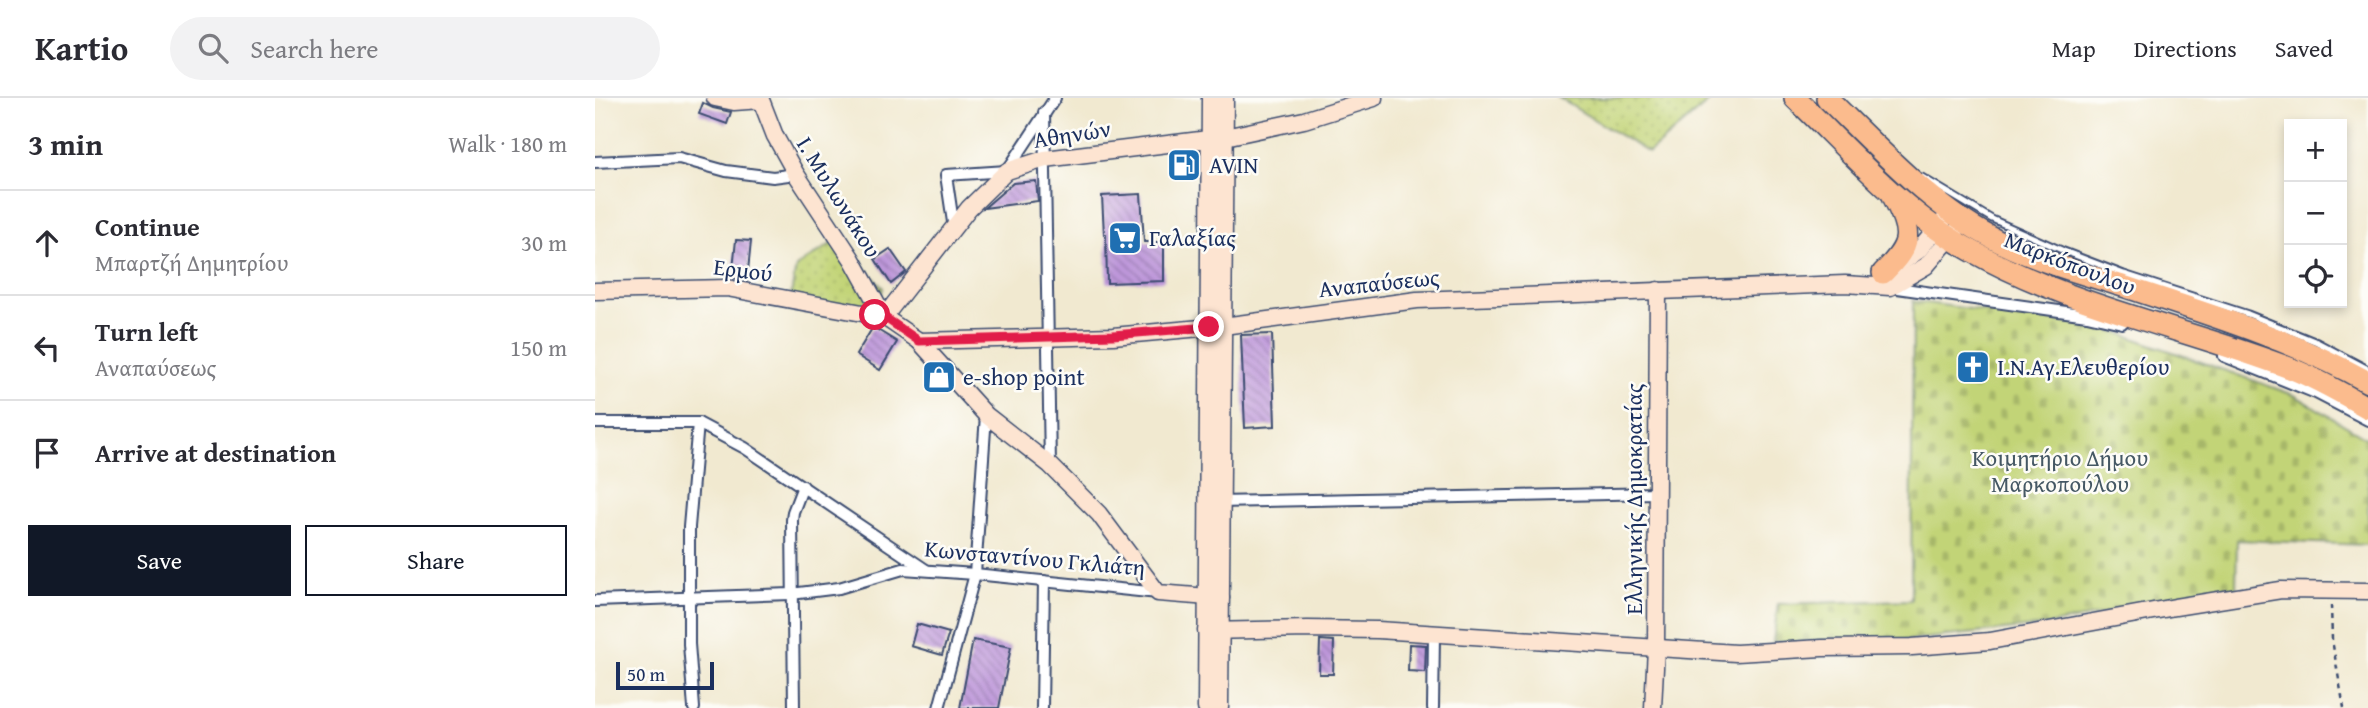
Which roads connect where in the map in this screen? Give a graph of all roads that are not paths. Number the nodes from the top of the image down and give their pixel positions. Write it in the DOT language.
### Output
graph roads {
  1 [pos="1055,98"];
  2 [pos="1210,98"];
  3 [pos="1225,98"];
  4 [pos="1374,98"];
  5 [pos="1795,98"];
  6 [pos="1827,98"];
  7 [pos="723,99"];
  8 [pos="768,99"];
  9 [pos="1044,112"];
  10 [pos="1217,138"];
  11 [pos="1888,157"];
  12 [pos="1045,159"];
  13 [pos="595,162"];
  14 [pos="1007,171"];
  15 [pos="1873,173"];
  16 [pos="796,174"];
  17 [pos="1950,225"];
  18 [pos="954,229"];
  19 [pos="1887,280"];
  20 [pos="1658,290"];
  21 [pos="595,292"];
  22 [pos="884,317"];
  23 [pos="1216,327"];
  24 [pos="1047,337"];
  25 [pos="919,341"];
  26 [pos="2368,369"];
  27 [pos="2368,382"];
  28 [pos="2368,408"];
  29 [pos="986,415"];
  30 [pos="2368,421"];
  31 [pos="595,423"];
  32 [pos="698,423"];
  33 [pos="1050,465"];
  34 [pos="803,486"];
  35 [pos="1657,493"];
  36 [pos="1215,502"];
  37 [pos="926,570"];
  38 [pos="975,574"];
  39 [pos="1044,580"];
  40 [pos="2368,591"];
  41 [pos="1158,593"];
  42 [pos="791,594"];
  43 [pos="1214,598"];
  44 [pos="689,599"];
  45 [pos="595,601"];
  46 [pos="1214,631"];
  47 [pos="1434,635"];
  48 [pos="1656,648"];
  49 [pos="694,708"];
  50 [pos="794,708"];
  51 [pos="939,708"];
  52 [pos="1042,708"];
  53 [pos="1206,708"];
  54 [pos="1220,708"];
  55 [pos="1433,708"];
  56 [pos="1653,708"];
  1 -- 9 [label="street"];
  2 -- 10 [label="main road"];
  3 -- 10 [label="main road"];
  4 -- 10 [label="main road, Αθηνών"];
  5 -- 15 [label="highway, Μαρκόπουλου"];
  6 -- 11 [label="highway, Μαρκόπουλου"];
  7 -- 8 [label="main road"];
  8 -- 16 [label="main road, Ι. Μυλωνάκου"];
  9 -- 12 [label="street"];
  9 -- 14 [label="street"];
  10 -- 12 [label="main road, Αθηνών"];
  10 -- 23 [label="main road"];
  11 -- 17 [label="highway, Μαρκόπουλου"];
  11 -- 26 [label="lane"];
  12 -- 14 [label="main road, Αθηνών"];
  12 -- 24 [label="street"];
  13 -- 16 [label="street"];
  14 -- 18 [label="main road, Αθηνών"];
  14 -- 18 [label="street"];
  15 -- 17 [label="highway, Μαρκόπουλου"];
  15 -- 19 [label="highway"];
  16 -- 22 [label="main road, Ι. Μυλωνάκου"];
  17 -- 19 [label="main road, Αναπαύσεως"];
  17 -- 27 [label="highway, Μαρκόπουλου"];
  17 -- 28 [label="highway, Μαρκόπουλου"];
  18 -- 22 [label="main road, Αθηνών"];
  19 -- 20 [label="main road, Αναπαύσεως"];
  19 -- 30 [label="street"];
  20 -- 23 [label="main road, Αναπαύσεως"];
  20 -- 35 [label="main road, Ελληνικής Δημοκρατίας"];
  21 -- 22 [label="main road, Ερμού"];
  22 -- 25 [label="main road"];
  23 -- 24 [label="main road, Αναπαύσεως"];
  23 -- 36 [label="main road"];
  23 -- 36 [label="main road"];
  24 -- 25 [label="main road, Αναπαύσεως"];
  24 -- 33 [label="street"];
  25 -- 29 [label="main road"];
  29 -- 33 [label="main road"];
  29 -- 38 [label="street"];
  31 -- 32 [label="street"];
  32 -- 34 [label="street"];
  32 -- 44 [label="street"];
  33 -- 41 [label="main road"];
  34 -- 37 [label="street"];
  34 -- 42 [label="street"];
  35 -- 36 [label="street"];
  35 -- 48 [label="main road, Ελληνικής Δημοκρατίας"];
  36 -- 43 [label="main road"];
  37 -- 38 [label="street, Κωνσταντίνου Γκλιάτη"];
  37 -- 42 [label="street, Κωνσταντίνου Γκλιάτη"];
  38 -- 39 [label="street, Κωνσταντίνου Γκλιάτη"];
  38 -- 51 [label="street"];
  39 -- 41 [label="street, Κωνσταντίνου Γκλιάτη"];
  39 -- 52 [label="street"];
  40 -- 48 [label="main road"];
  41 -- 43 [label="main road, Κωνσταντίνου Γκλιάτη"];
  42 -- 44 [label="street, Κωνσταντίνου Γκλιάτη"];
  42 -- 50 [label="street"];
  43 -- 46 [label="main road"];
  44 -- 45 [label="street, Κωνσταντίνου Γκλιάτη"];
  44 -- 49 [label="street"];
  46 -- 47 [label="main road"];
  46 -- 53 [label="main road"];
  46 -- 54 [label="main road"];
  47 -- 48 [label="main road"];
  47 -- 55 [label="street"];
  48 -- 56 [label="main road, Ελληνικής Δημοκρατίας"];
}
